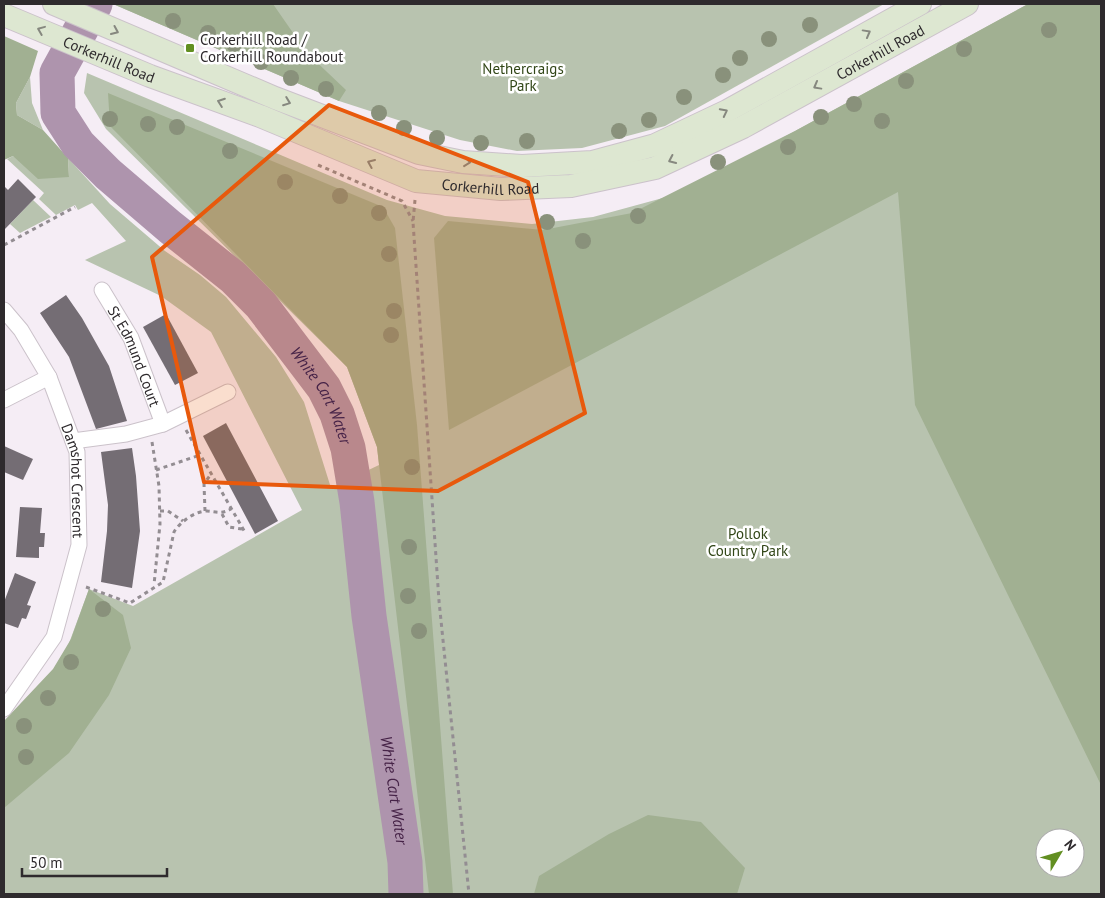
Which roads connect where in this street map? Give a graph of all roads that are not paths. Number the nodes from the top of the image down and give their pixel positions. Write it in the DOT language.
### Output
graph roads {
  1 [pos="54,4"];
  2 [pos="920,4"];
  3 [pos="967,4"];
  4 [pos="4,15"];
  5 [pos="79,15"];
  6 [pos="66,41"];
  7 [pos="102,290"];
  8 [pos="4,310"];
  9 [pos="49,377"];
  10 [pos="228,392"];
  11 [pos="4,400"];
  12 [pos="156,426"];
  13 [pos="74,441"];
  14 [pos="4,709"];
  1 -- 5 [label="street, Corkerhill Road"];
  5 -- 2 [label="street, Corkerhill Road, one-way"];
  3 -- 6 [label="street, Corkerhill Road, one-way"];
  6 -- 4 [label="street, Corkerhill Road, one-way"];
  5 -- 6 [label="street"];
  7 -- 12 [label="street, St Edmund Court"];
  8 -- 9 [label="street, Damshot Crescent"];
  9 -- 11 [label="street"];
  9 -- 13 [label="street, Damshot Crescent"];
  10 -- 12 [label="street, St Edmund Court"];
  12 -- 13 [label="street, St Edmund Court"];
  13 -- 14 [label="street, Damshot Crescent"];
}
